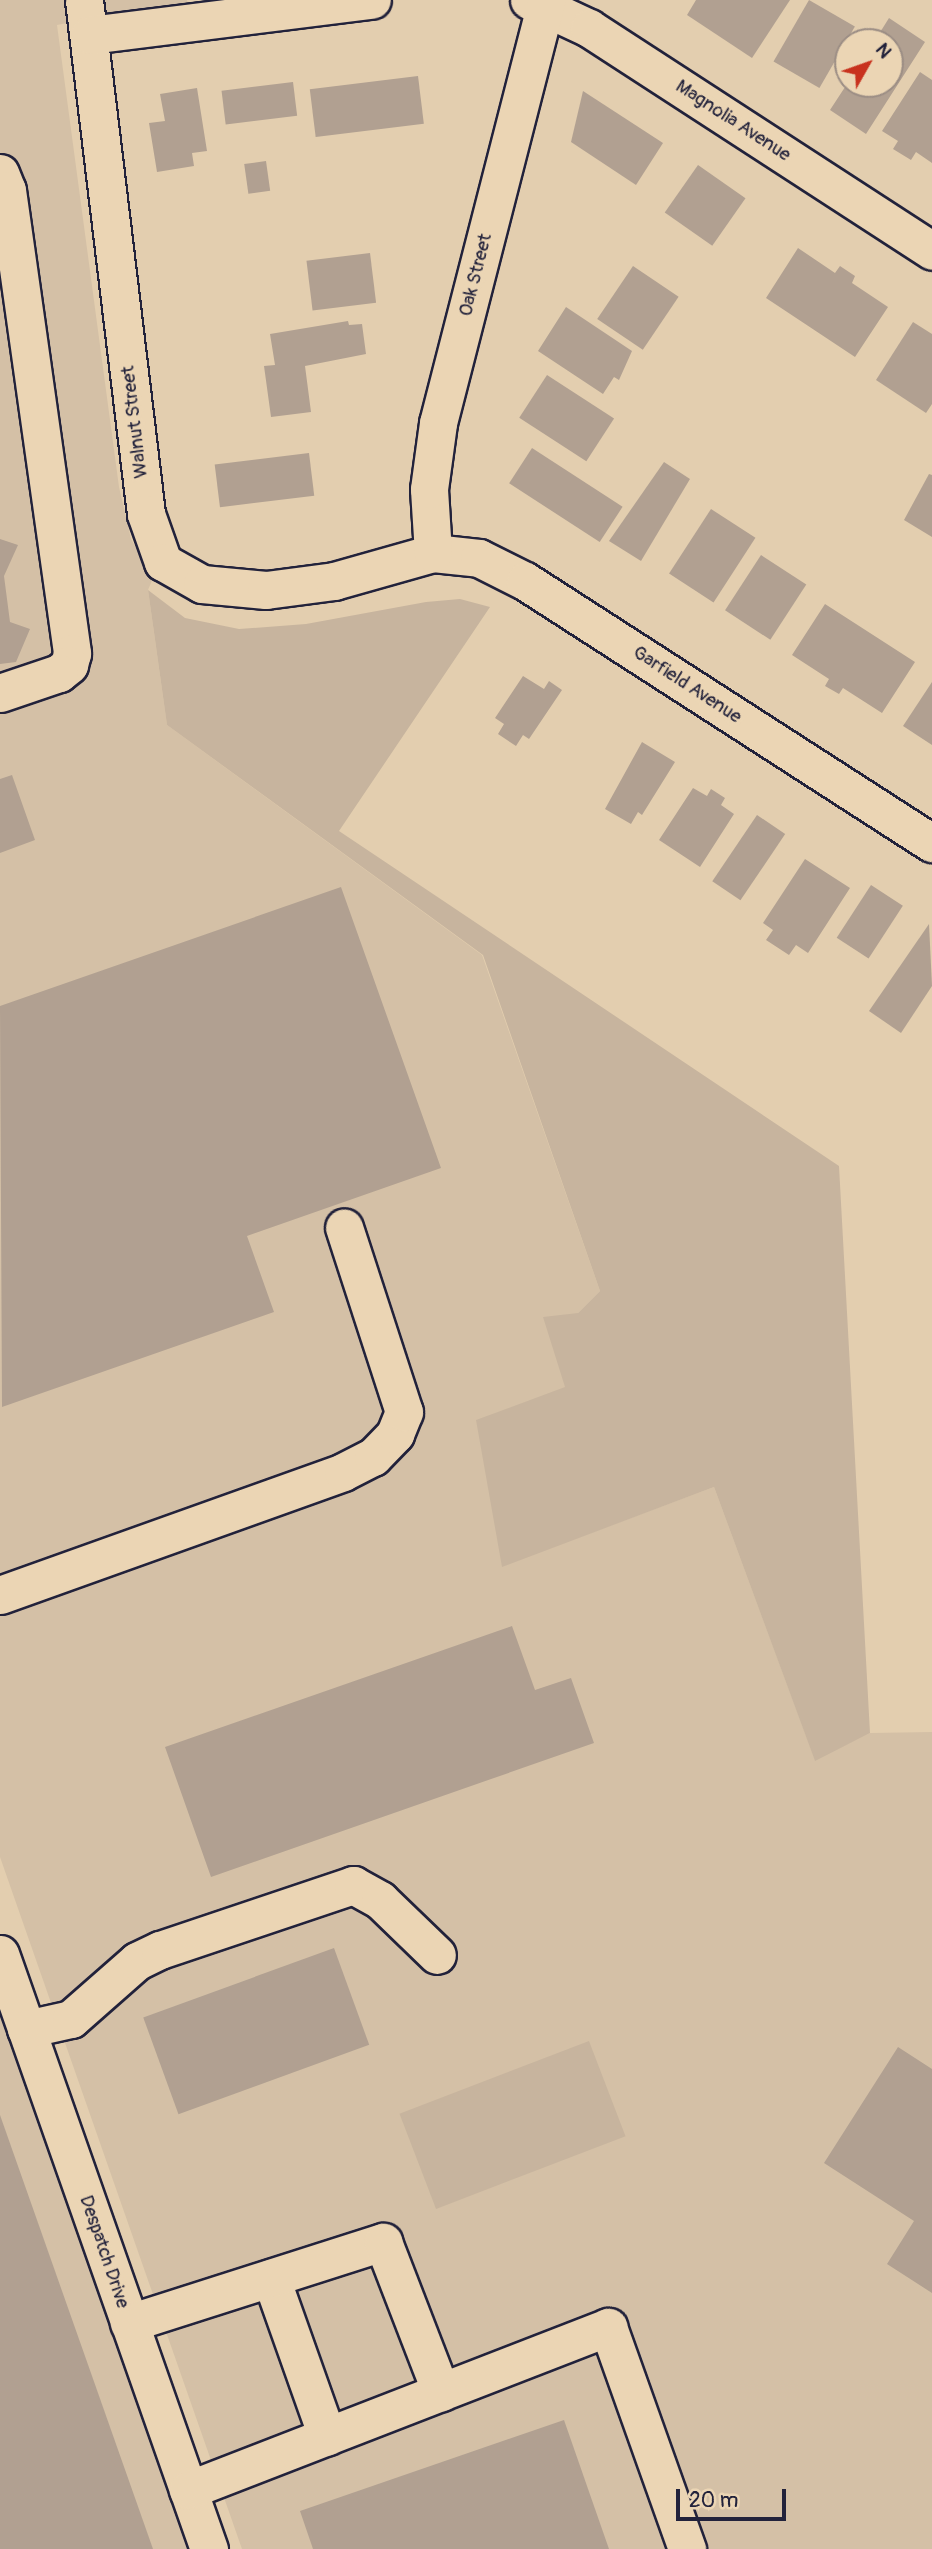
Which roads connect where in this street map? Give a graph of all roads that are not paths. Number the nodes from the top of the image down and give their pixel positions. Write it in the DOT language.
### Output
graph roads {
  1 [pos="84,0"];
  2 [pos="372,0"];
  3 [pos="540,2"];
  4 [pos="89,36"];
  5 [pos="0,173"];
  6 [pos="932,251"];
  7 [pos="433,553"];
  8 [pos="0,693"];
  9 [pos="932,843"];
  10 [pos="344,1227"];
  11 [pos="0,1595"];
  12 [pos="0,1955"];
  13 [pos="437,1955"];
  14 [pos="26,2029"];
  15 [pos="271,2277"];
  16 [pos="129,2323"];
  17 [pos="441,2392"];
  18 [pos="327,2436"];
  19 [pos="188,2490"];
  20 [pos="209,2549"];
  21 [pos="687,2549"];
  1 -- 4 [label="street, Walnut Street"];
  2 -- 4 [label="street"];
  3 -- 6 [label="street, Magnolia Avenue"];
  3 -- 7 [label="street, Oak Street"];
  4 -- 7 [label="street, Walnut Street"];
  5 -- 8 [label="street"];
  7 -- 9 [label="street, Garfield Avenue"];
  10 -- 11 [label="street"];
  12 -- 14 [label="street, Despatch Drive"];
  13 -- 14 [label="street"];
  14 -- 16 [label="street, Despatch Drive"];
  15 -- 16 [label="street"];
  15 -- 17 [label="street"];
  15 -- 18 [label="street"];
  16 -- 19 [label="street, Despatch Drive"];
  17 -- 18 [label="street"];
  17 -- 21 [label="street"];
  18 -- 19 [label="street"];
  19 -- 20 [label="street, Despatch Drive"];
}
